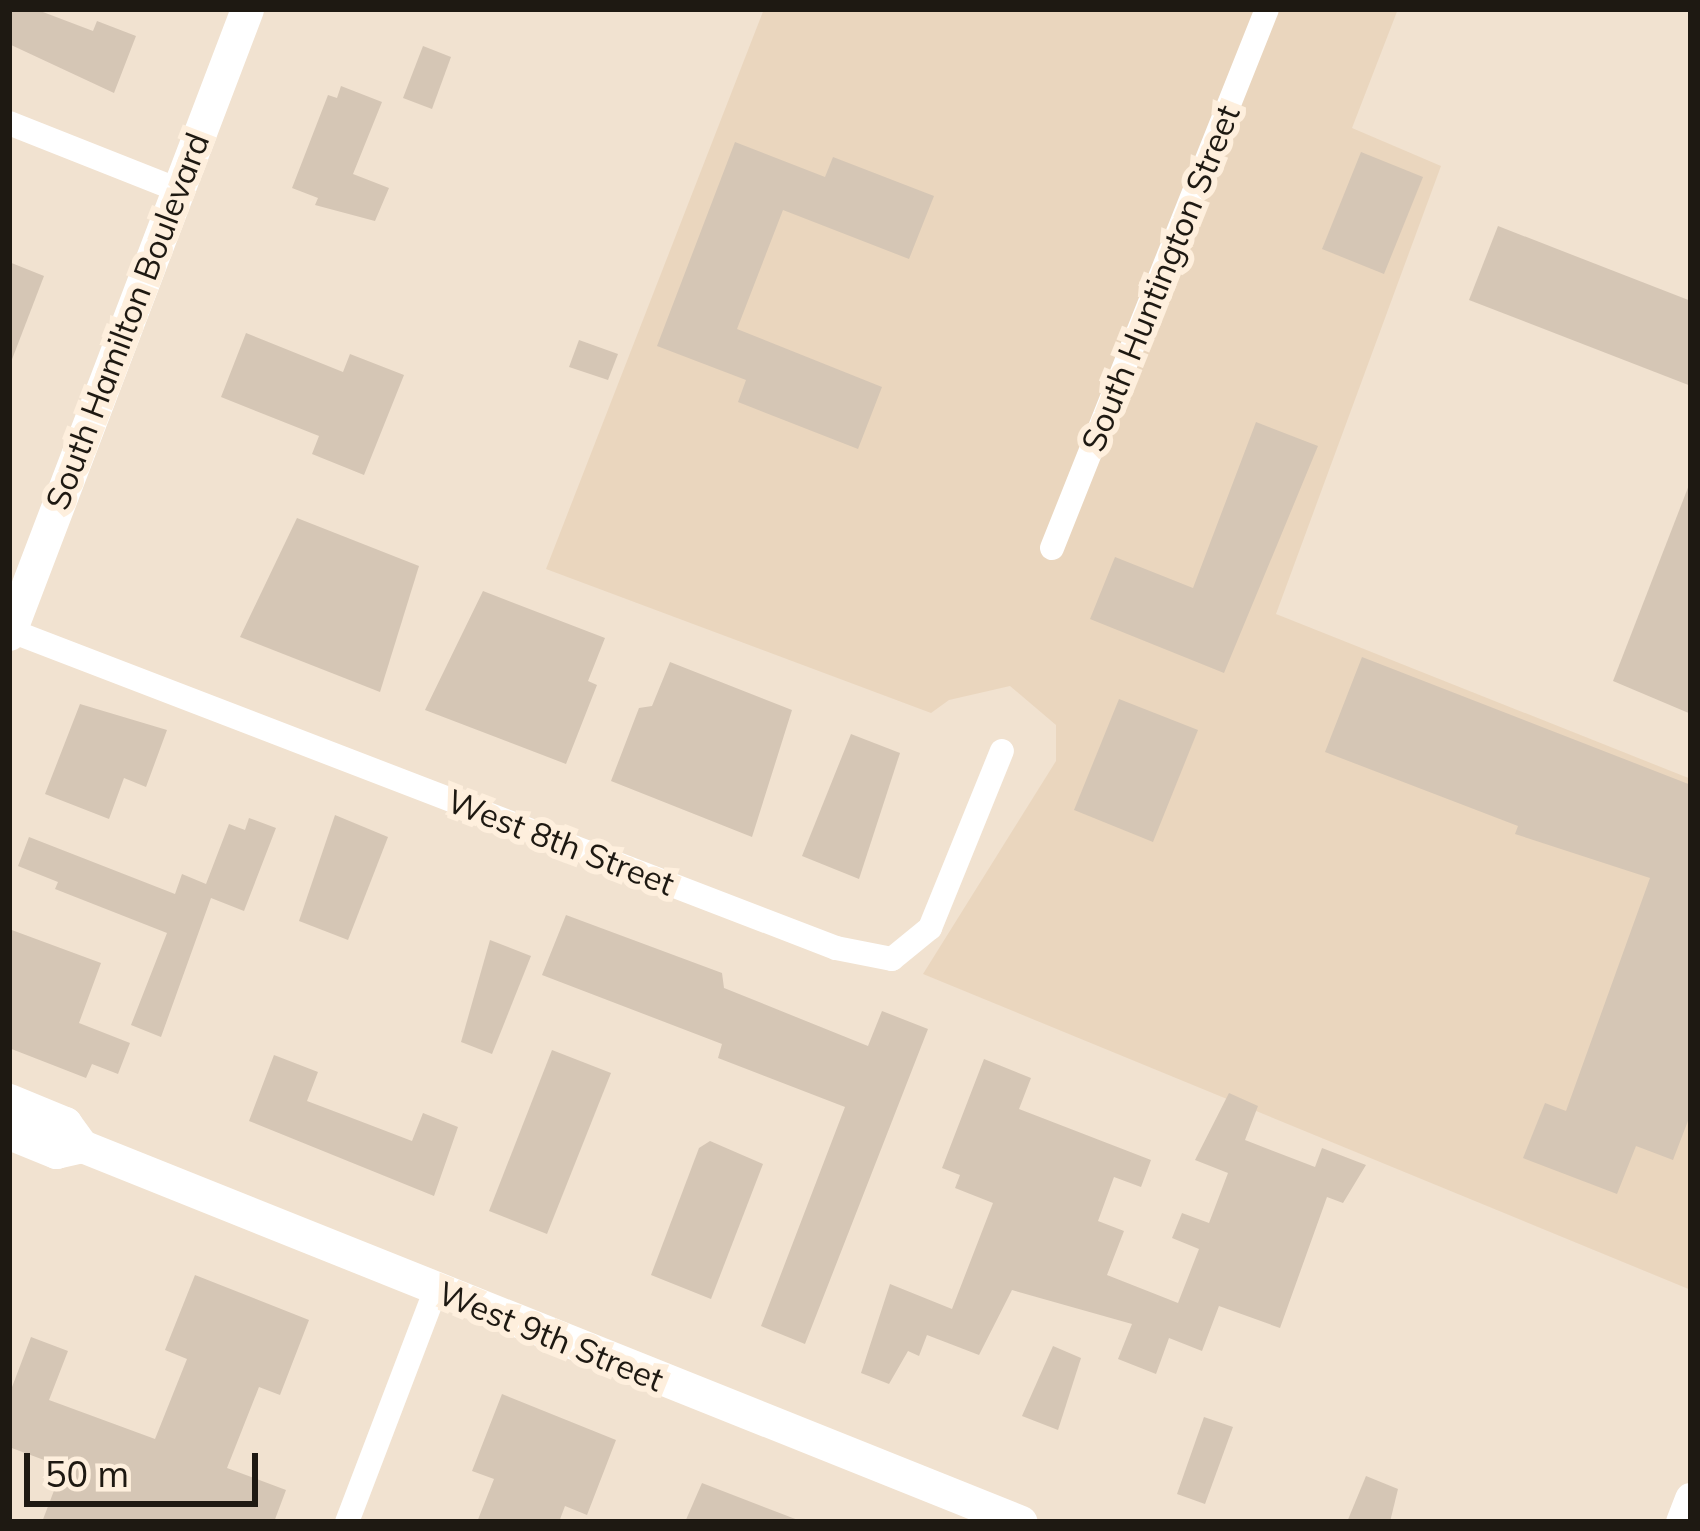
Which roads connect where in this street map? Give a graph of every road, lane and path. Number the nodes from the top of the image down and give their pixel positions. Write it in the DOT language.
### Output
graph roads {
  1 [pos="247,9"];
  2 [pos="1268,9"];
  3 [pos="9,123"];
  4 [pos="176,189"];
  5 [pos="1052,548"];
  6 [pos="10,631"];
  7 [pos="1002,751"];
  8 [pos="9,1100"];
  9 [pos="9,1133"];
  10 [pos="82,1146"];
  11 [pos="436,1289"];
  12 [pos="1691,1499"];
  13 [pos="347,1522"];
  14 [pos="1021,1522"];
  15 [pos="1682,1522"];
  1 -- 4 [label="street, South Hamilton Boulevard"];
  2 -- 5 [label="street, South Huntington Street"];
  3 -- 4 [label="street"];
  4 -- 6 [label="street, South Hamilton Boulevard"];
  6 -- 7 [label="street, West 8th Street"];
  8 -- 10 [label="street, West 9th Street"];
  9 -- 10 [label="street, West 9th Street"];
  10 -- 11 [label="street, West 9th Street"];
  11 -- 13 [label="street"];
  11 -- 14 [label="street, West 9th Street"];
  12 -- 15 [label="street"];
}
